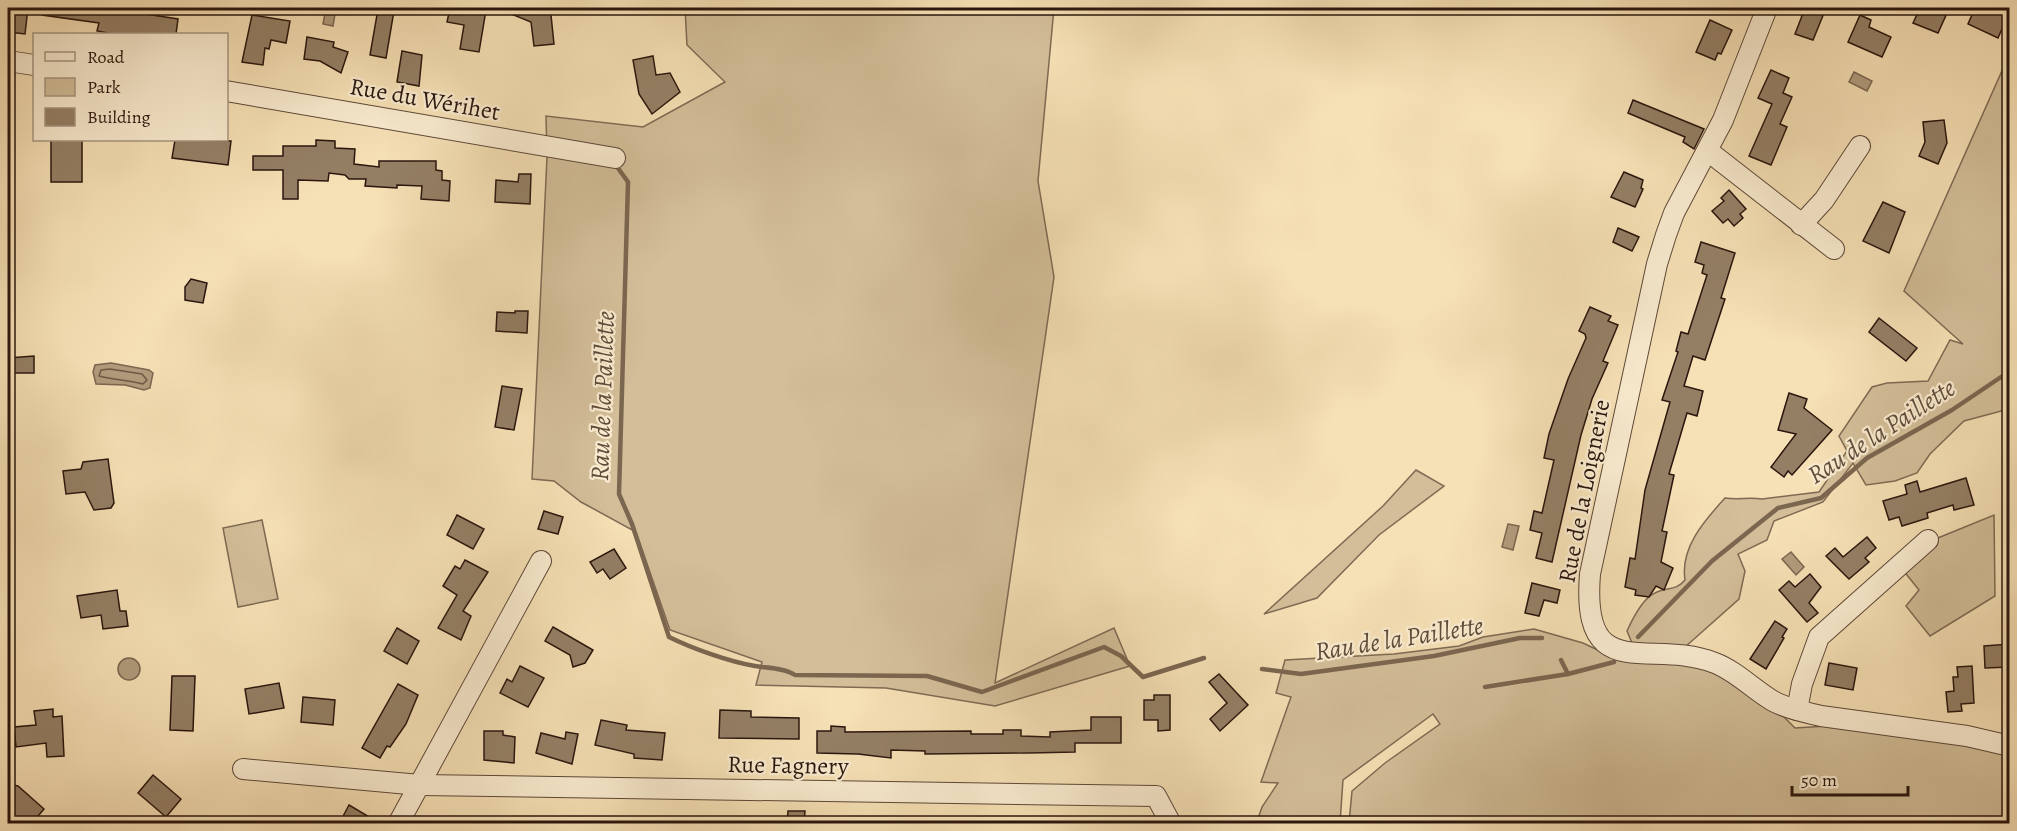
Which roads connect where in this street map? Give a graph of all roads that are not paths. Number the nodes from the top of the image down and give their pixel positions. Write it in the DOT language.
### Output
graph roads {
  1 [pos="1767,8"];
  2 [pos="8,61"];
  3 [pos="33,65"];
  4 [pos="228,91"];
  5 [pos="1860,146"];
  6 [pos="1708,151"];
  7 [pos="615,158"];
  8 [pos="1801,225"];
  9 [pos="1834,249"];
  10 [pos="1928,540"];
  11 [pos="541,561"];
  12 [pos="1797,710"];
  13 [pos="2010,746"];
  14 [pos="243,770"];
  15 [pos="420,785"];
  16 [pos="398,824"];
  17 [pos="1171,824"];
  1 -- 6 [label="street, Rue de la Loignerie"];
  2 -- 3 [label="street"];
  4 -- 7 [label="street, Rue du Wérihet"];
  5 -- 8 [label="street"];
  6 -- 8 [label="street"];
  6 -- 12 [label="street, Rue de la Loignerie"];
  8 -- 9 [label="street"];
  10 -- 12 [label="street"];
  11 -- 15 [label="street"];
  12 -- 13 [label="street, Rue de la Loignerie"];
  14 -- 15 [label="street, Rue Fagnery"];
  15 -- 16 [label="street"];
  15 -- 17 [label="street, Rue Fagnery"];
}
